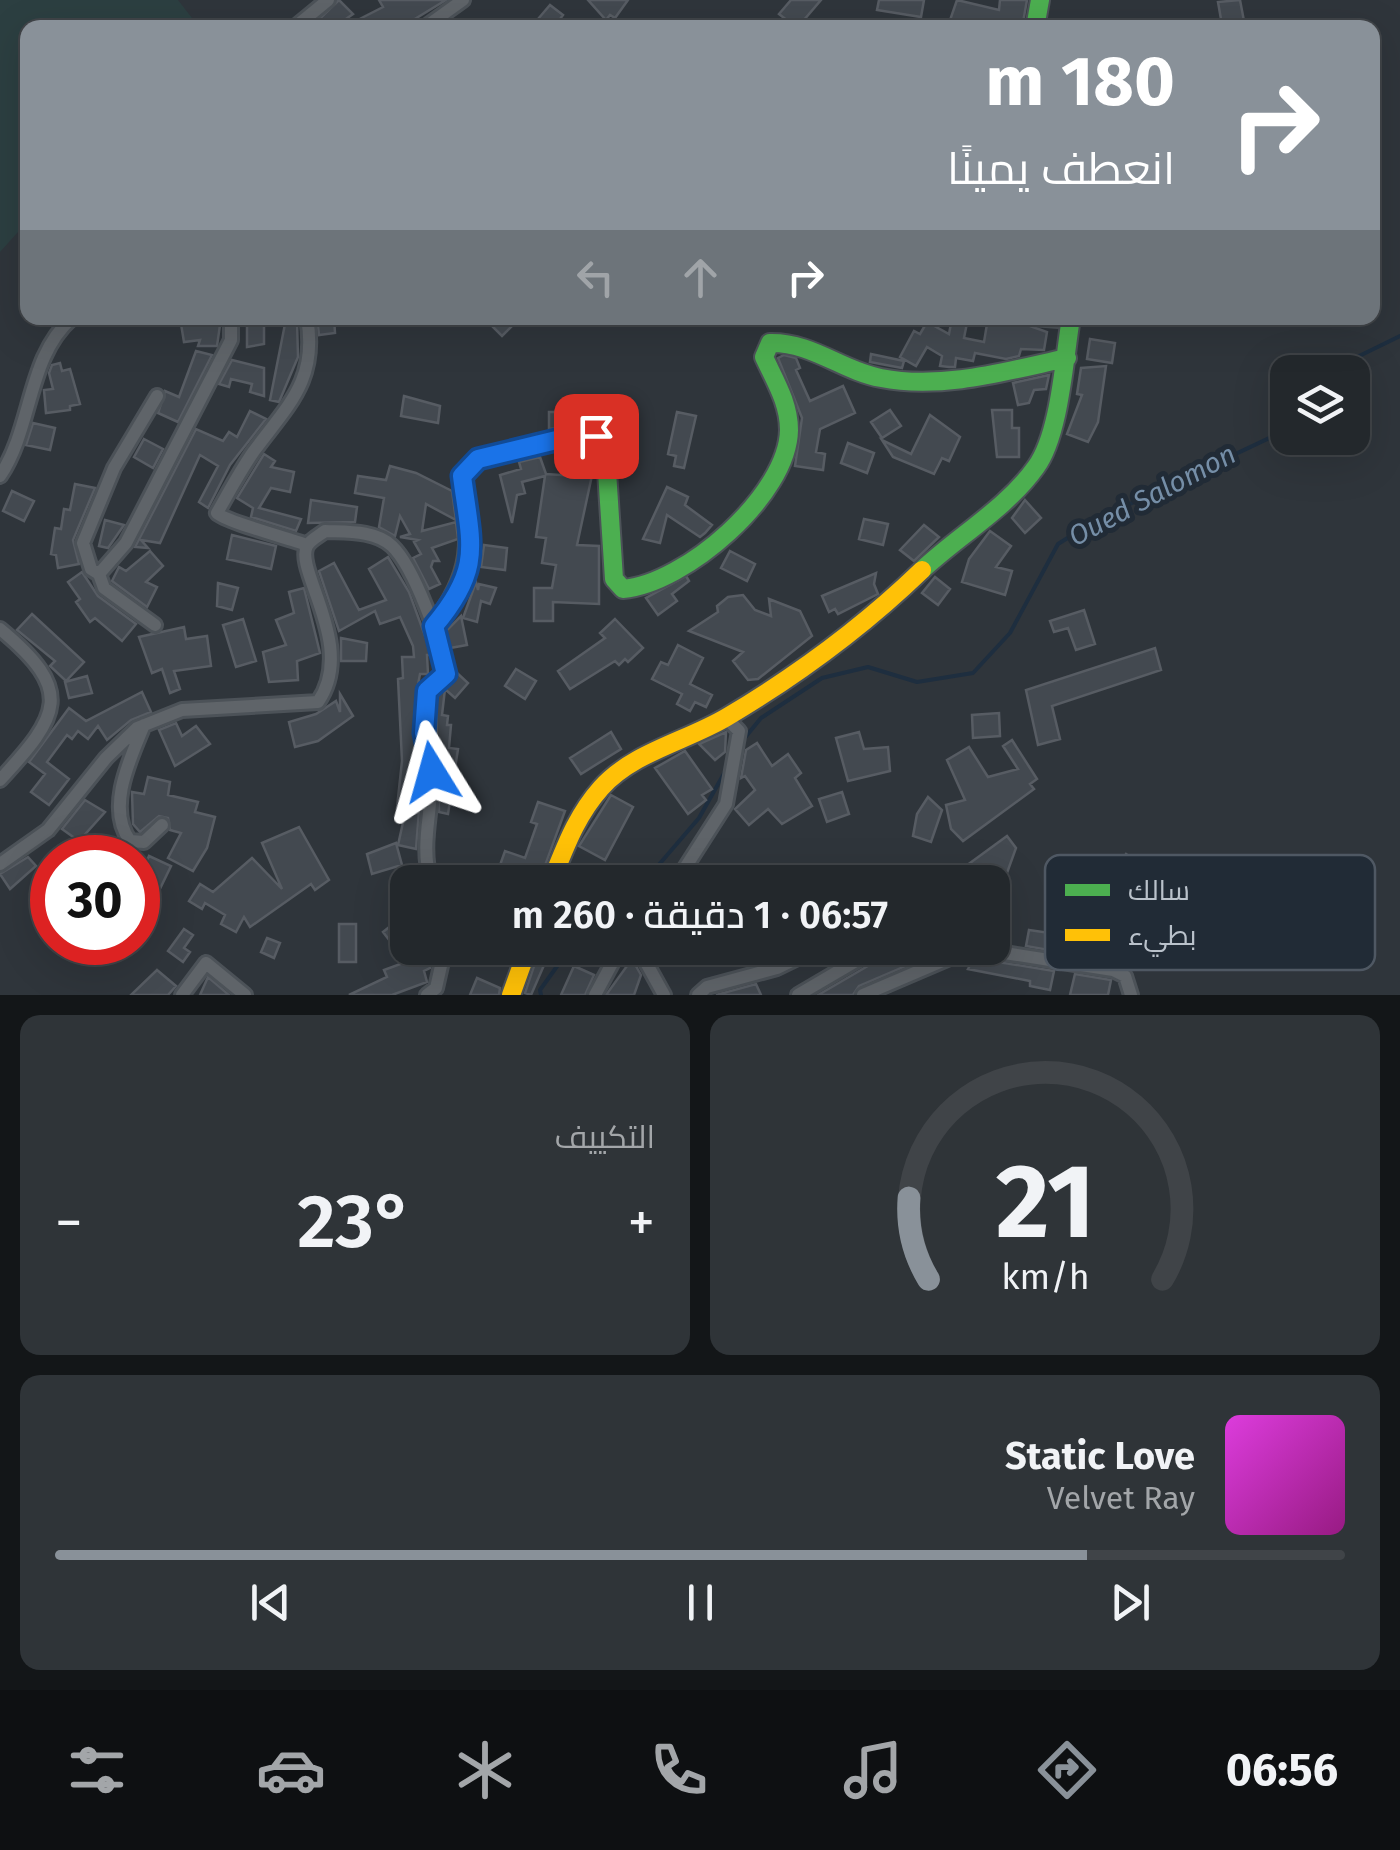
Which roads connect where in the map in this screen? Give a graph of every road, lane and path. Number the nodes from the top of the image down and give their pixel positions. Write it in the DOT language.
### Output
graph roads {
  1 [pos="328,0"];
  2 [pos="463,0"];
  3 [pos="304,20"];
  4 [pos="435,20"];
  5 [pos="64,325"];
  6 [pos="231,325"];
  7 [pos="307,325"];
  8 [pos="1070,325"];
  9 [pos="1066,358"];
  10 [pos="156,396"];
  11 [pos="0,476"];
  12 [pos="308,545"];
  13 [pos="99,574"];
  14 [pos="155,625"];
  15 [pos="434,626"];
  16 [pos="0,629"];
  17 [pos="726,718"];
  18 [pos="144,725"];
  19 [pos="0,780"];
  20 [pos="162,825"];
  21 [pos="0,864"];
  22 [pos="429,865"];
  23 [pos="559,865"];
  24 [pos="687,865"];
  25 [pos="1045,959"];
  26 [pos="441,965"];
  27 [pos="522,965"];
  28 [pos="611,965"];
  29 [pos="645,965"];
  30 [pos="782,965"];
  31 [pos="849,965"];
  32 [pos="1113,970"];
  33 [pos="242,994"];
  34 [pos="182,995"];
  35 [pos="427,995"];
  36 [pos="511,995"];
  37 [pos="595,995"];
  38 [pos="664,995"];
  39 [pos="698,995"];
  40 [pos="798,995"];
  41 [pos="863,995"];
  42 [pos="1132,995"];
  1 -- 3 [label="street"];
  2 -- 4 [label="street"];
  5 -- 11 [label="street"];
  6 -- 13 [label="street"];
  7 -- 12 [label="street"];
  8 -- 9 [label="street"];
  9 -- 15 [label="street"];
  9 -- 17 [label="street"];
  10 -- 13 [label="street"];
  12 -- 15 [label="street"];
  12 -- 18 [label="street"];
  13 -- 14 [label="street"];
  15 -- 22 [label="street"];
  16 -- 19 [label="street"];
  17 -- 23 [label="street"];
  17 -- 24 [label="street"];
  18 -- 20 [label="street"];
  18 -- 21 [label="street"];
  25 -- 41 [label="street"];
  26 -- 35 [label="street"];
  27 -- 36 [label="street"];
  28 -- 37 [label="street"];
  29 -- 38 [label="street"];
  30 -- 39 [label="street"];
  31 -- 40 [label="street"];
  32 -- 42 [label="street"];
  33 -- 34 [label="street"];
}
